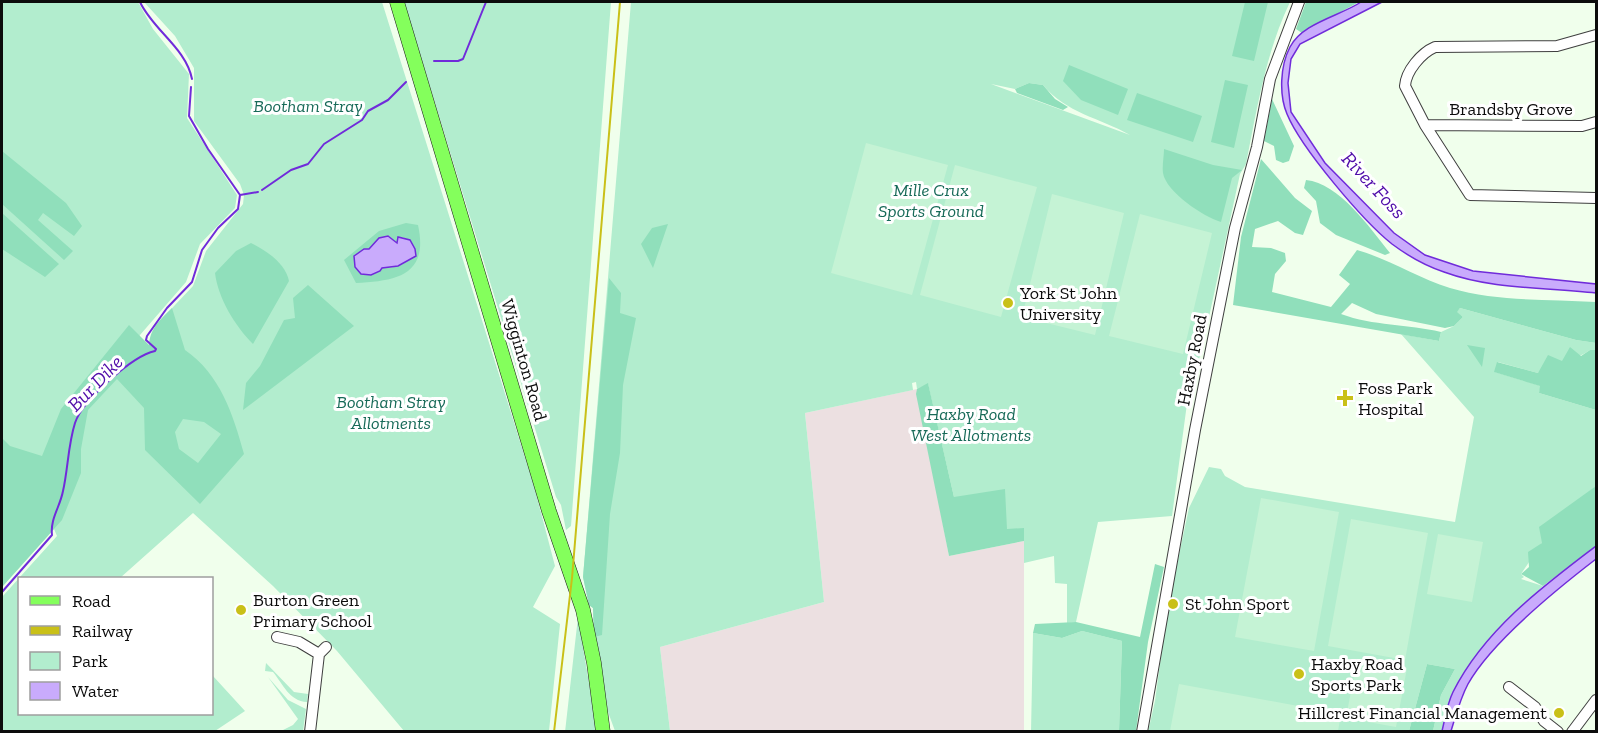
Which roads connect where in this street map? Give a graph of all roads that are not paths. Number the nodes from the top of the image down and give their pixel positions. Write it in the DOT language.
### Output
graph roads {
  1 [pos="397,2"];
  2 [pos="1299,2"];
  3 [pos="1596,35"];
  4 [pos="1596,122"];
  5 [pos="1425,125"];
  6 [pos="1596,198"];
  7 [pos="277,637"];
  8 [pos="1509,687"];
  9 [pos="1596,700"];
  10 [pos="1576,730"];
  11 [pos="310,732"];
  12 [pos="603,732"];
  13 [pos="1142,732"];
  14 [pos="1558,732"];
  1 -- 12 [label="main road, Wigginton Road"];
  2 -- 13 [label="street, Haxby Road"];
  3 -- 5 [label="street"];
  4 -- 5 [label="street, Brandsby Grove"];
  5 -- 6 [label="street"];
  7 -- 11 [label="street"];
  8 -- 14 [label="street"];
  9 -- 10 [label="street"];
}
